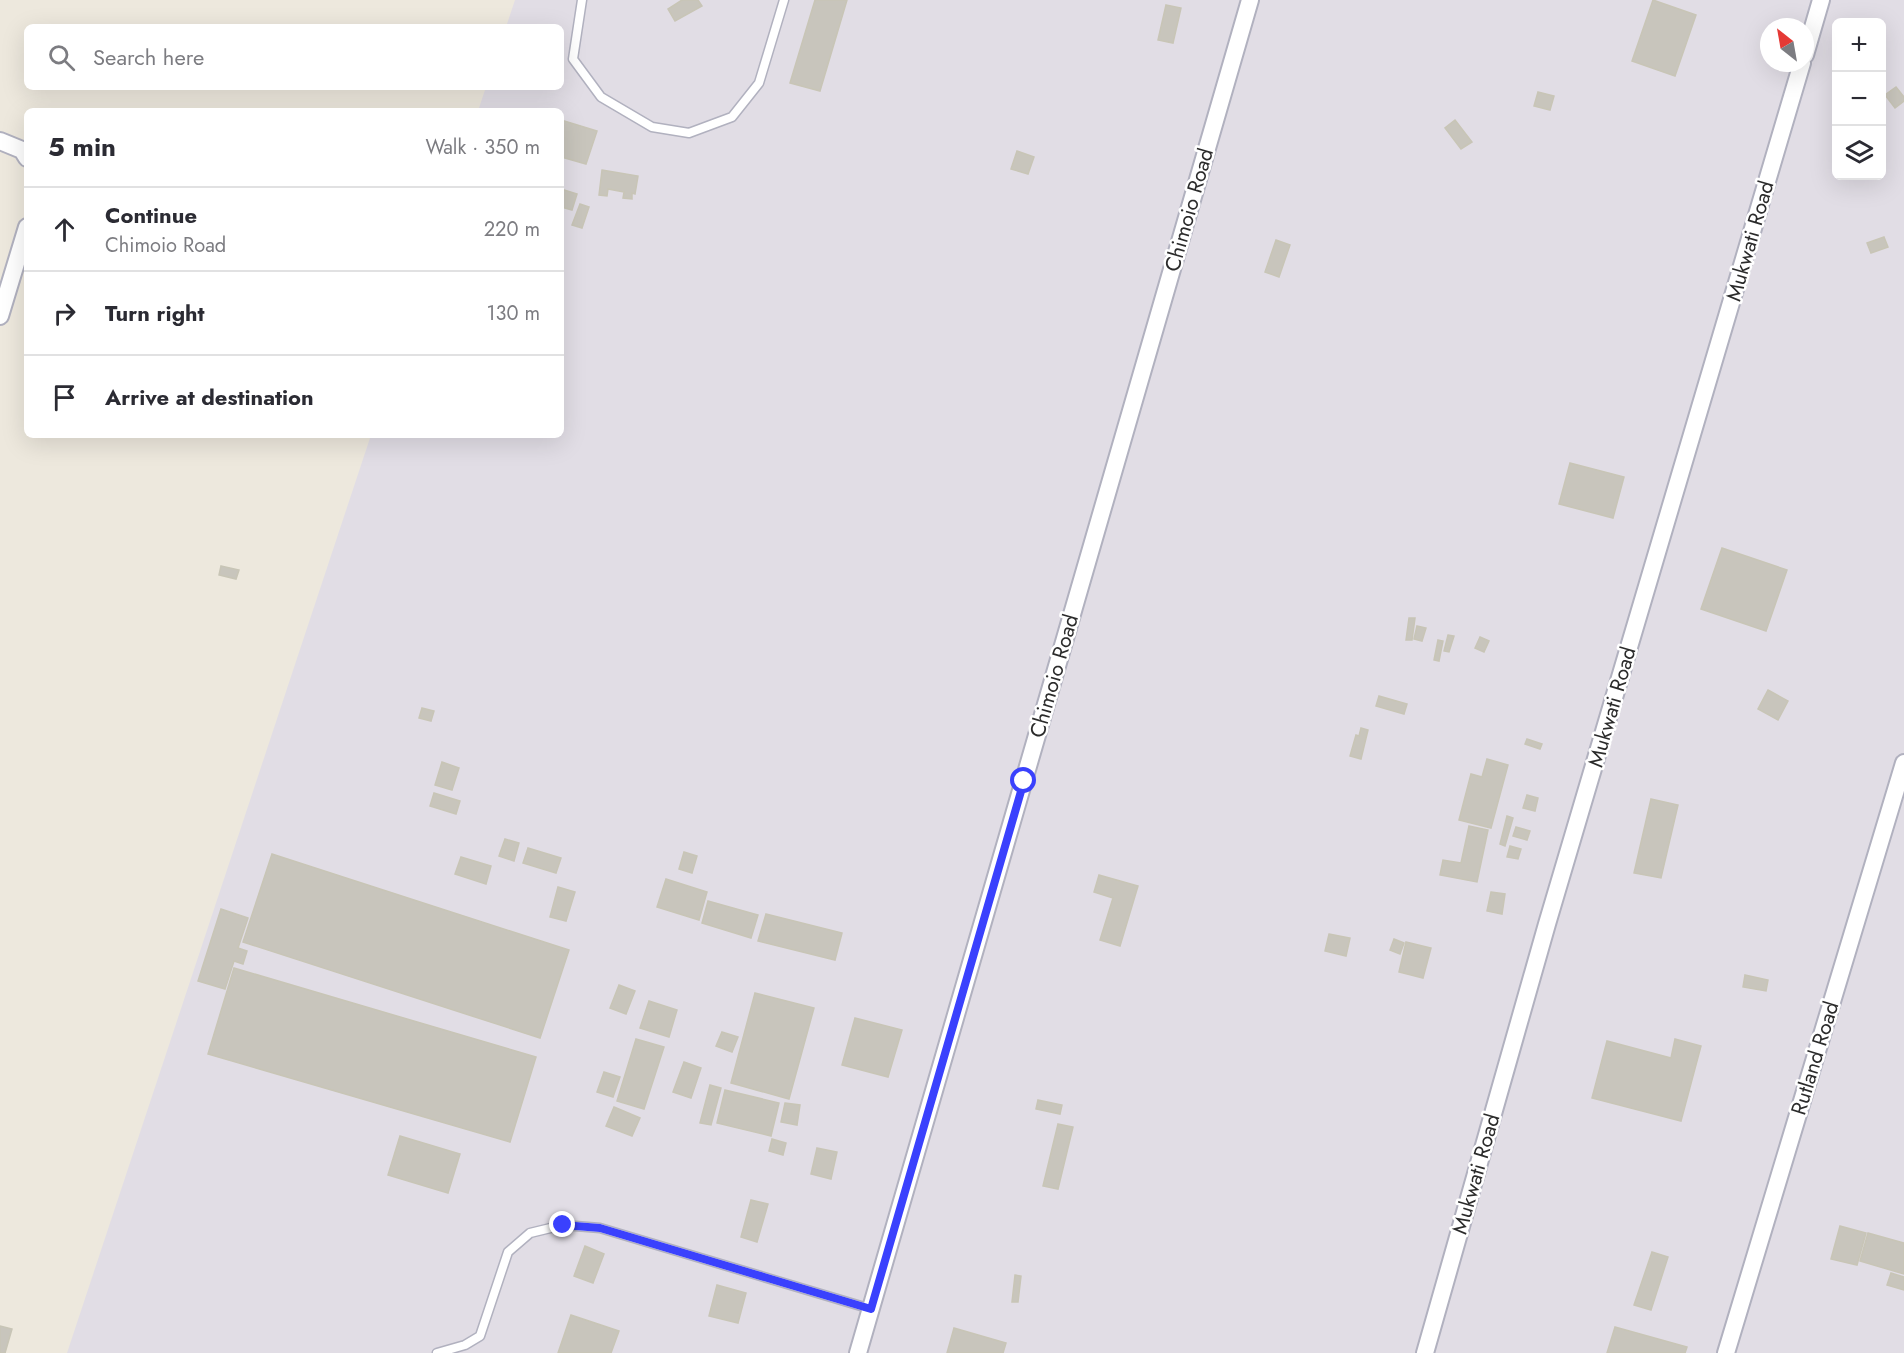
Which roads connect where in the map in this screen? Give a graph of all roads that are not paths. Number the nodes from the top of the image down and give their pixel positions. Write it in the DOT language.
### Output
graph roads {
  1 [pos="582,0"];
  2 [pos="784,0"];
  3 [pos="1250,0"];
  4 [pos="1821,0"];
  5 [pos="1814,24"];
  6 [pos="1800,72"];
  7 [pos="0,141"];
  8 [pos="24,153"];
  9 [pos="24,237"];
  10 [pos="0,316"];
  11 [pos="1904,763"];
  12 [pos="871,1309"];
  13 [pos="437,1353"];
  14 [pos="858,1353"];
  15 [pos="1425,1353"];
  16 [pos="1726,1353"];
  1 -- 2 [label="lane"];
  3 -- 12 [label="street, Chimoio Road"];
  4 -- 5 [label="street"];
  6 -- 15 [label="street, Mukwati Road"];
  7 -- 8 [label="street"];
  9 -- 10 [label="street"];
  11 -- 16 [label="street, Rutland Road"];
  12 -- 13 [label="lane"];
  12 -- 14 [label="street, Chimoio Road"];
}
